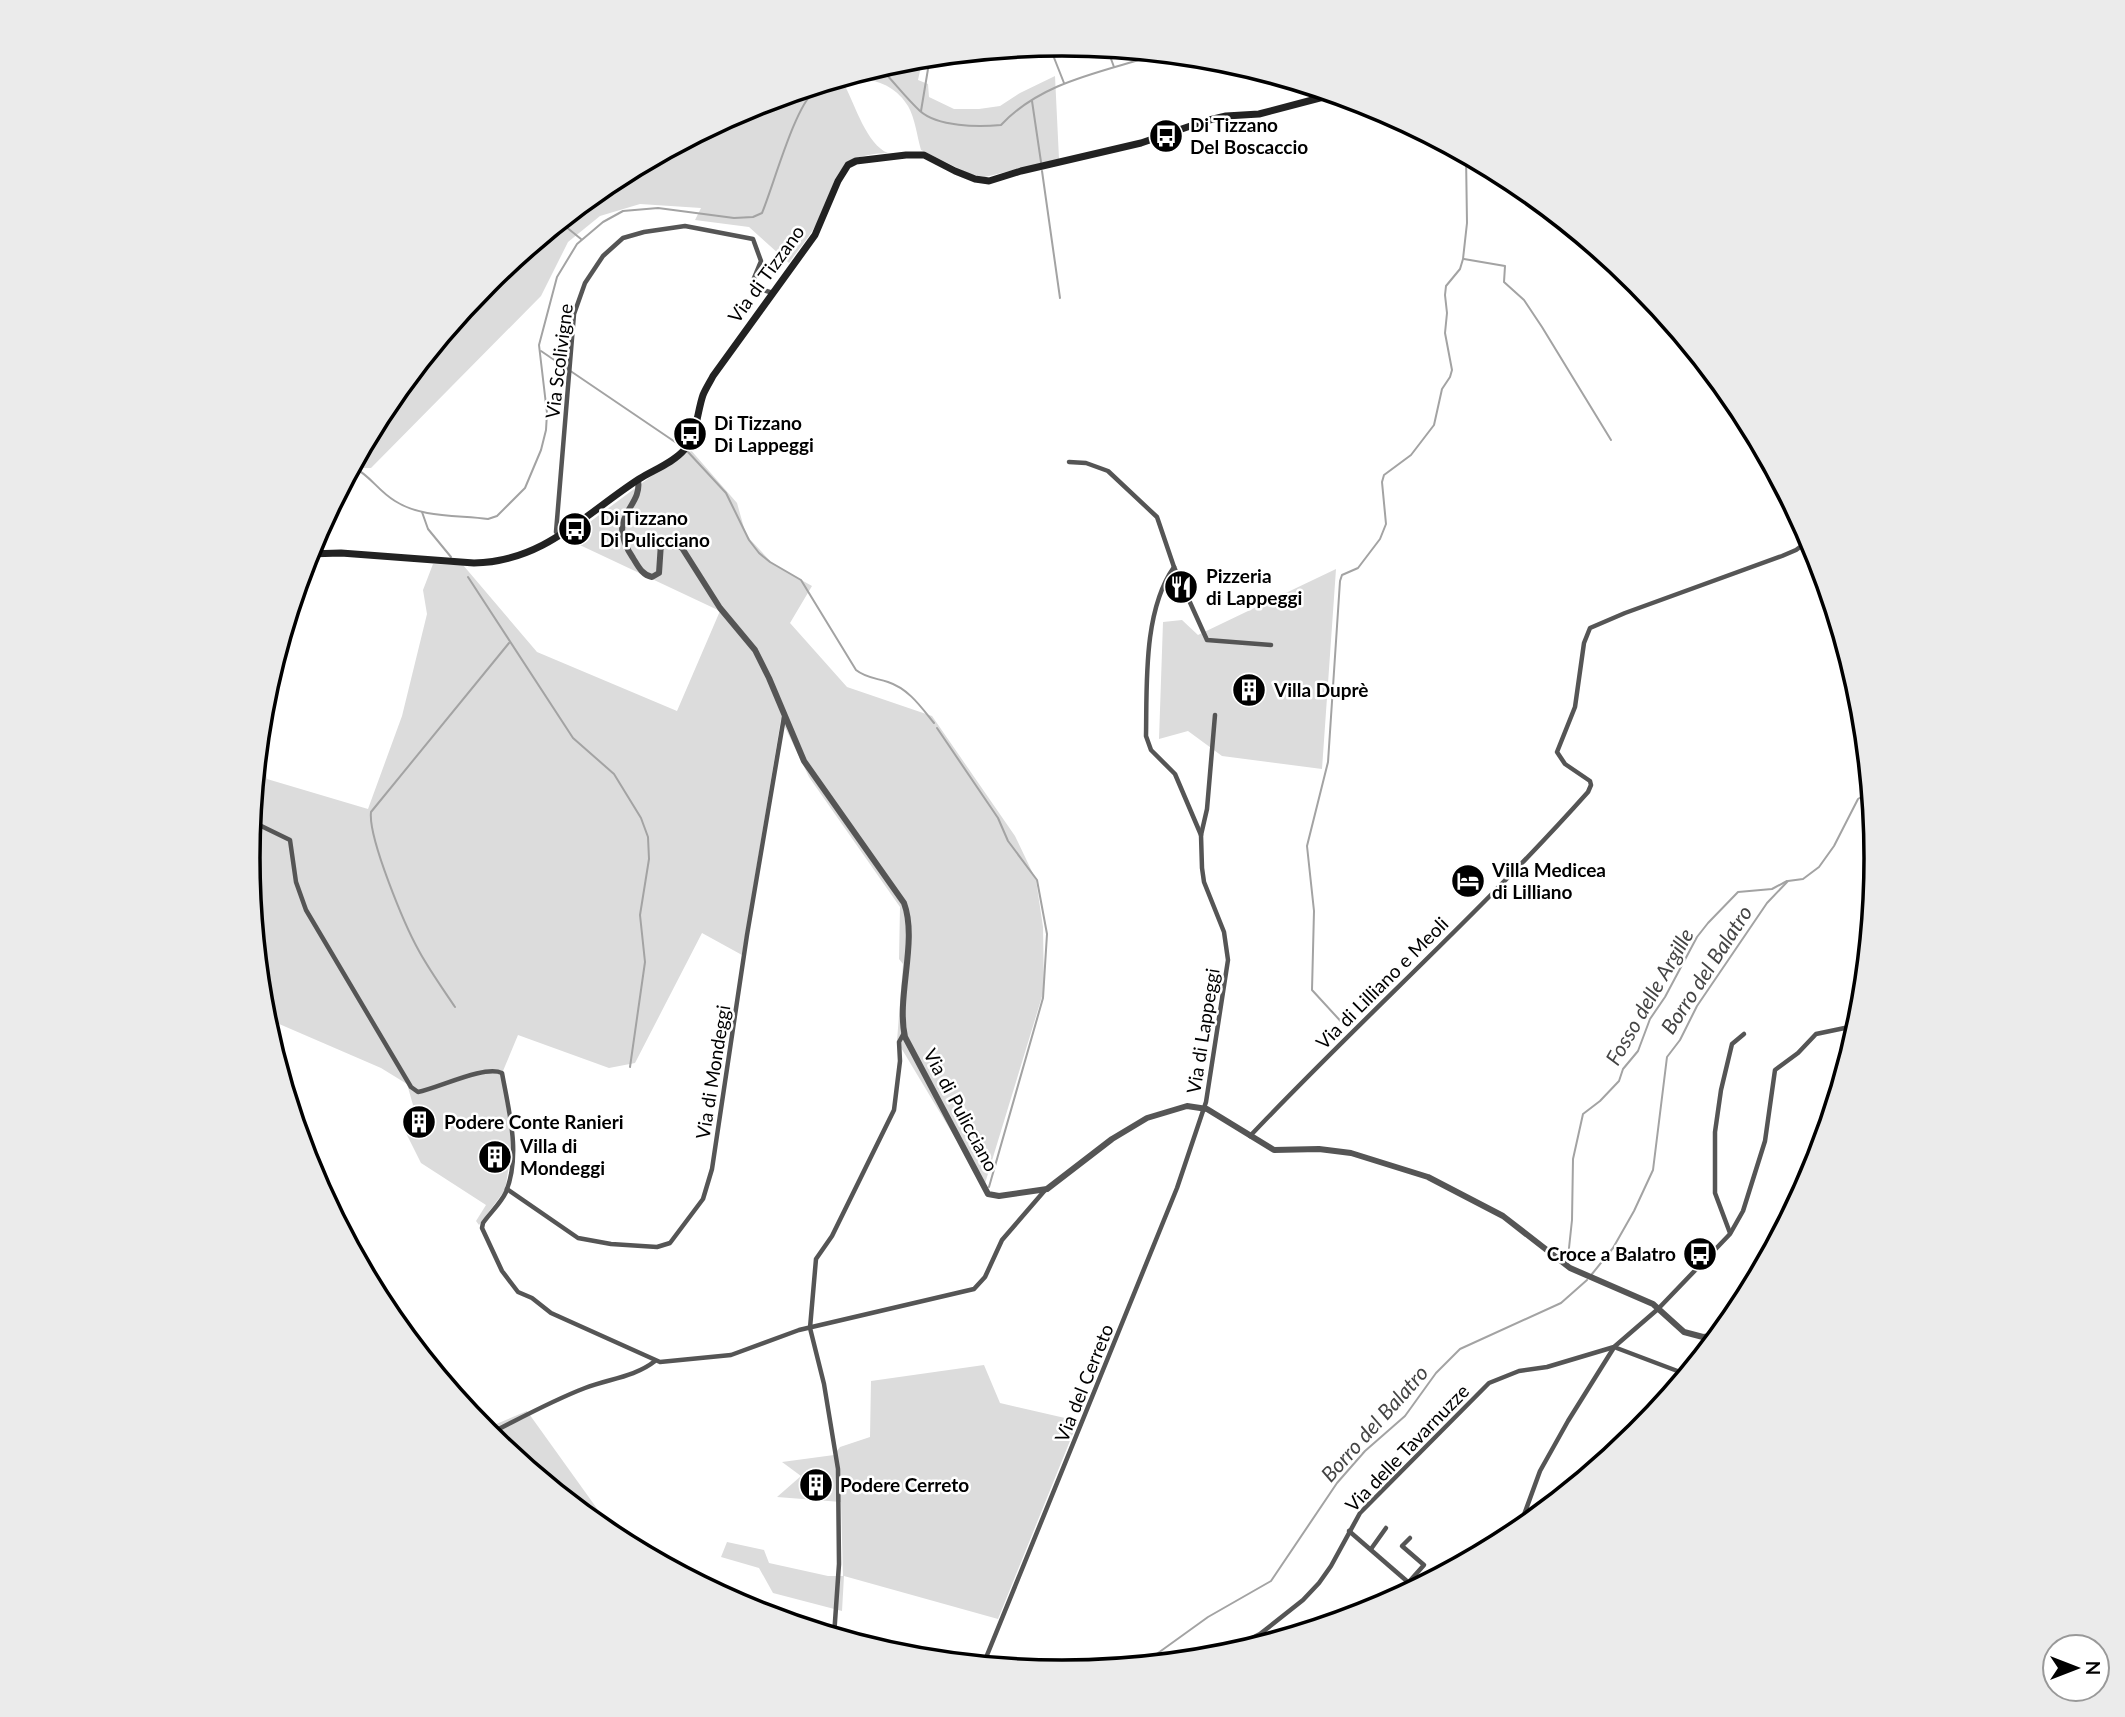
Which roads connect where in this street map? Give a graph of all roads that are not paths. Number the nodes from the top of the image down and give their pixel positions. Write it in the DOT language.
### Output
graph roads {
  1 [pos="1318,98"];
  2 [pos="774,293"];
  3 [pos="1069,462"];
  4 [pos="638,480"];
  5 [pos="559,536"];
  6 [pos="1802,546"];
  7 [pos="320,554"];
  8 [pos="1174,568"];
  9 [pos="1271,645"];
  10 [pos="1216,715"];
  11 [pos="785,716"];
  12 [pos="261,826"];
  13 [pos="1201,835"];
  14 [pos="1847,1027"];
  15 [pos="904,1034"];
  16 [pos="1744,1034"];
  17 [pos="1204,1108"];
  18 [pos="1249,1136"];
  19 [pos="507,1189"];
  20 [pos="1047,1189"];
  21 [pos="1730,1234"];
  22 [pos="1658,1309"];
  23 [pos="810,1312"];
  24 [pos="820,1325"];
  25 [pos="810,1328"];
  26 [pos="799,1330"];
  27 [pos="1706,1337"];
  28 [pos="813,1342"];
  29 [pos="1614,1347"];
  30 [pos="656,1361"];
  31 [pos="1679,1372"];
  32 [pos="498,1429"];
  33 [pos="1524,1514"];
  34 [pos="1386,1528"];
  35 [pos="1349,1531"];
  36 [pos="1410,1538"];
  37 [pos="1371,1549"];
  38 [pos="1409,1582"];
  39 [pos="1408,1583"];
  40 [pos="835,1627"];
  41 [pos="1251,1638"];
  42 [pos="986,1657"];
  1 -- 2 [label="main road, Via di Tizzano"];
  2 -- 4 [label="main road, Via di Tizzano"];
  2 -- 5 [label="street, Via Scolivigne"];
  3 -- 8 [label="street"];
  4 -- 5 [label="main road, Via di Tizzano"];
  4 -- 11 [label="street, Via di Pulicciano"];
  5 -- 7 [label="main road, Via di Tizzano"];
  6 -- 18 [label="street, Via di Lilliano e Meoli"];
  8 -- 9 [label="street"];
  8 -- 13 [label="street, Via di Lappeggi"];
  10 -- 13 [label="street, Via di Lappeggi"];
  11 -- 15 [label="street, Via di Pulicciano"];
  11 -- 19 [label="street, Via di Mondeggi"];
  12 -- 19 [label="street"];
  13 -- 17 [label="street, Via di Lappeggi"];
  14 -- 21 [label="street, Via delle Tavarnuzze"];
  15 -- 20 [label="street, Via di Pulicciano"];
  15 -- 23 [label="street"];
  16 -- 21 [label="street"];
  17 -- 18 [label="street"];
  17 -- 20 [label="street, Via di Pulicciano"];
  17 -- 42 [label="street, Via del Cerreto"];
  18 -- 22 [label="street"];
  19 -- 30 [label="street"];
  20 -- 24 [label="street"];
  21 -- 22 [label="street, Via delle Tavarnuzze"];
  22 -- 27 [label="street"];
  22 -- 29 [label="street, Via delle Tavarnuzze"];
  23 -- 25 [label="street"];
  23 -- 26 [label="street"];
  24 -- 25 [label="street"];
  24 -- 28 [label="street"];
  25 -- 26 [label="street"];
  25 -- 28 [label="street"];
  26 -- 30 [label="street"];
  28 -- 40 [label="street"];
  29 -- 31 [label="street"];
  29 -- 33 [label="street"];
  29 -- 35 [label="street, Via delle Tavarnuzze"];
  30 -- 32 [label="street"];
  34 -- 37 [label="street"];
  35 -- 37 [label="street"];
  35 -- 41 [label="street, Via delle Tavarnuzze"];
  36 -- 38 [label="street"];
  37 -- 39 [label="street"];
}
